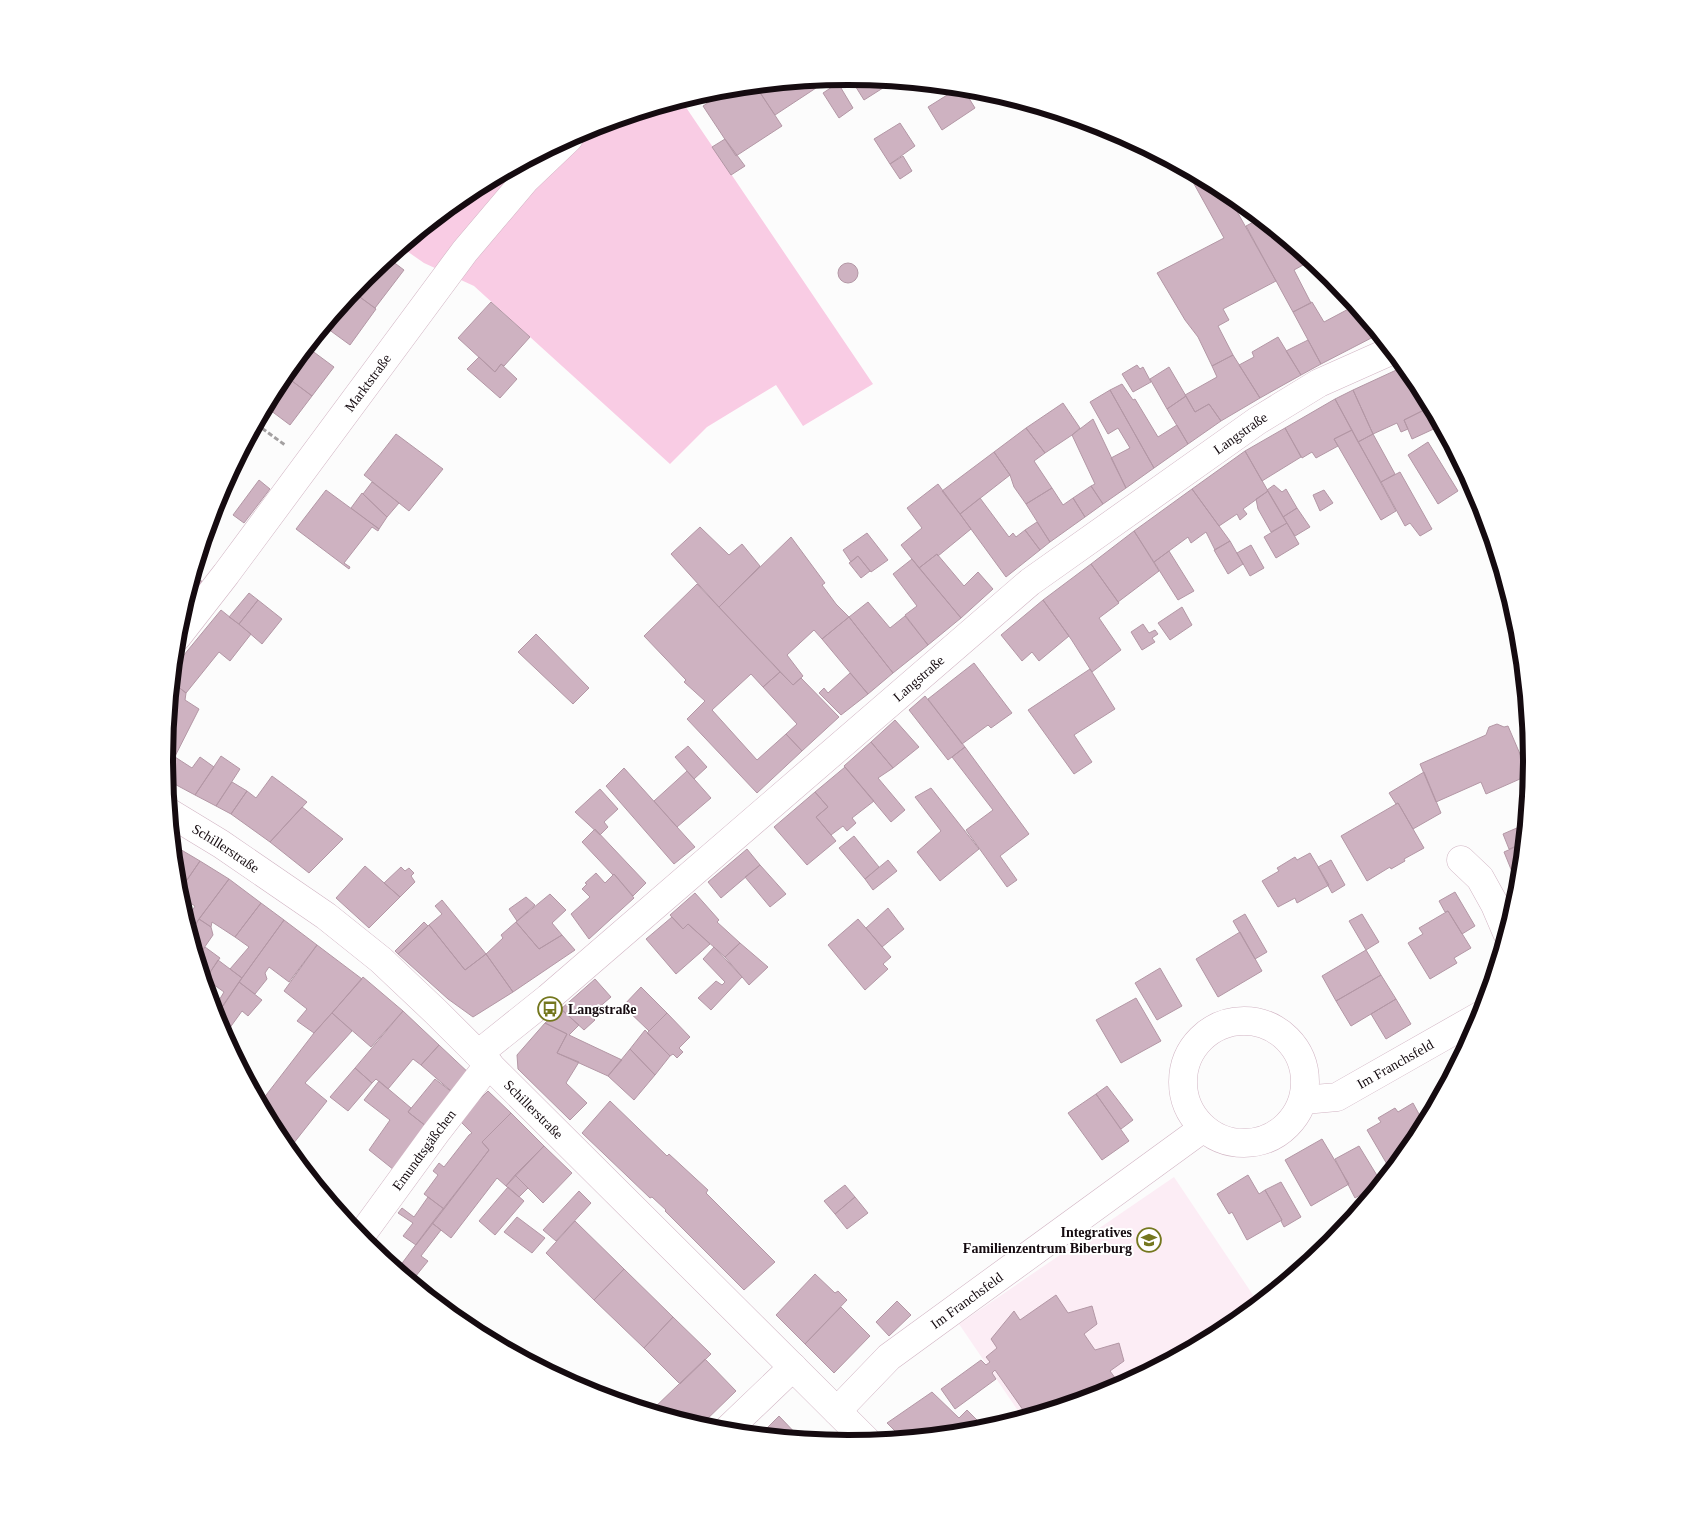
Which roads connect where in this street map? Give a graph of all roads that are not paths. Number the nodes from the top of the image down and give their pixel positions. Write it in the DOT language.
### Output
graph roads {
  1 [pos="552,154"];
  2 [pos="1387,352"];
  3 [pos="187,624"];
  4 [pos="176,817"];
  5 [pos="1461,860"];
  6 [pos="1503,924"];
  7 [pos="1471,1020"];
  8 [pos="483,1059"];
  9 [pos="1304,1100"];
  10 [pos="1202,1129"];
  11 [pos="365,1230"];
  12 [pos="793,1367"];
  13 [pos="837,1411"];
  14 [pos="733,1425"];
  15 [pos="861,1435"];
  1 -- 3 [label="street, Marktstraße"];
  2 -- 8 [label="street, Langstraße"];
  4 -- 8 [label="street, Schillerstraße"];
  5 -- 6 [label="street"];
  7 -- 9 [label="street, Im Franchsfeld"];
  8 -- 11 [label="street, Emundtsgäßchen"];
  8 -- 12 [label="street, Schillerstraße"];
  9 -- 10 [label="street"];
  9 -- 10 [label="street"];
  10 -- 13 [label="street, Im Franchsfeld"];
  12 -- 13 [label="street, Schillerstraße"];
  12 -- 14 [label="street"];
  13 -- 15 [label="street, Schillerstraße"];
}
